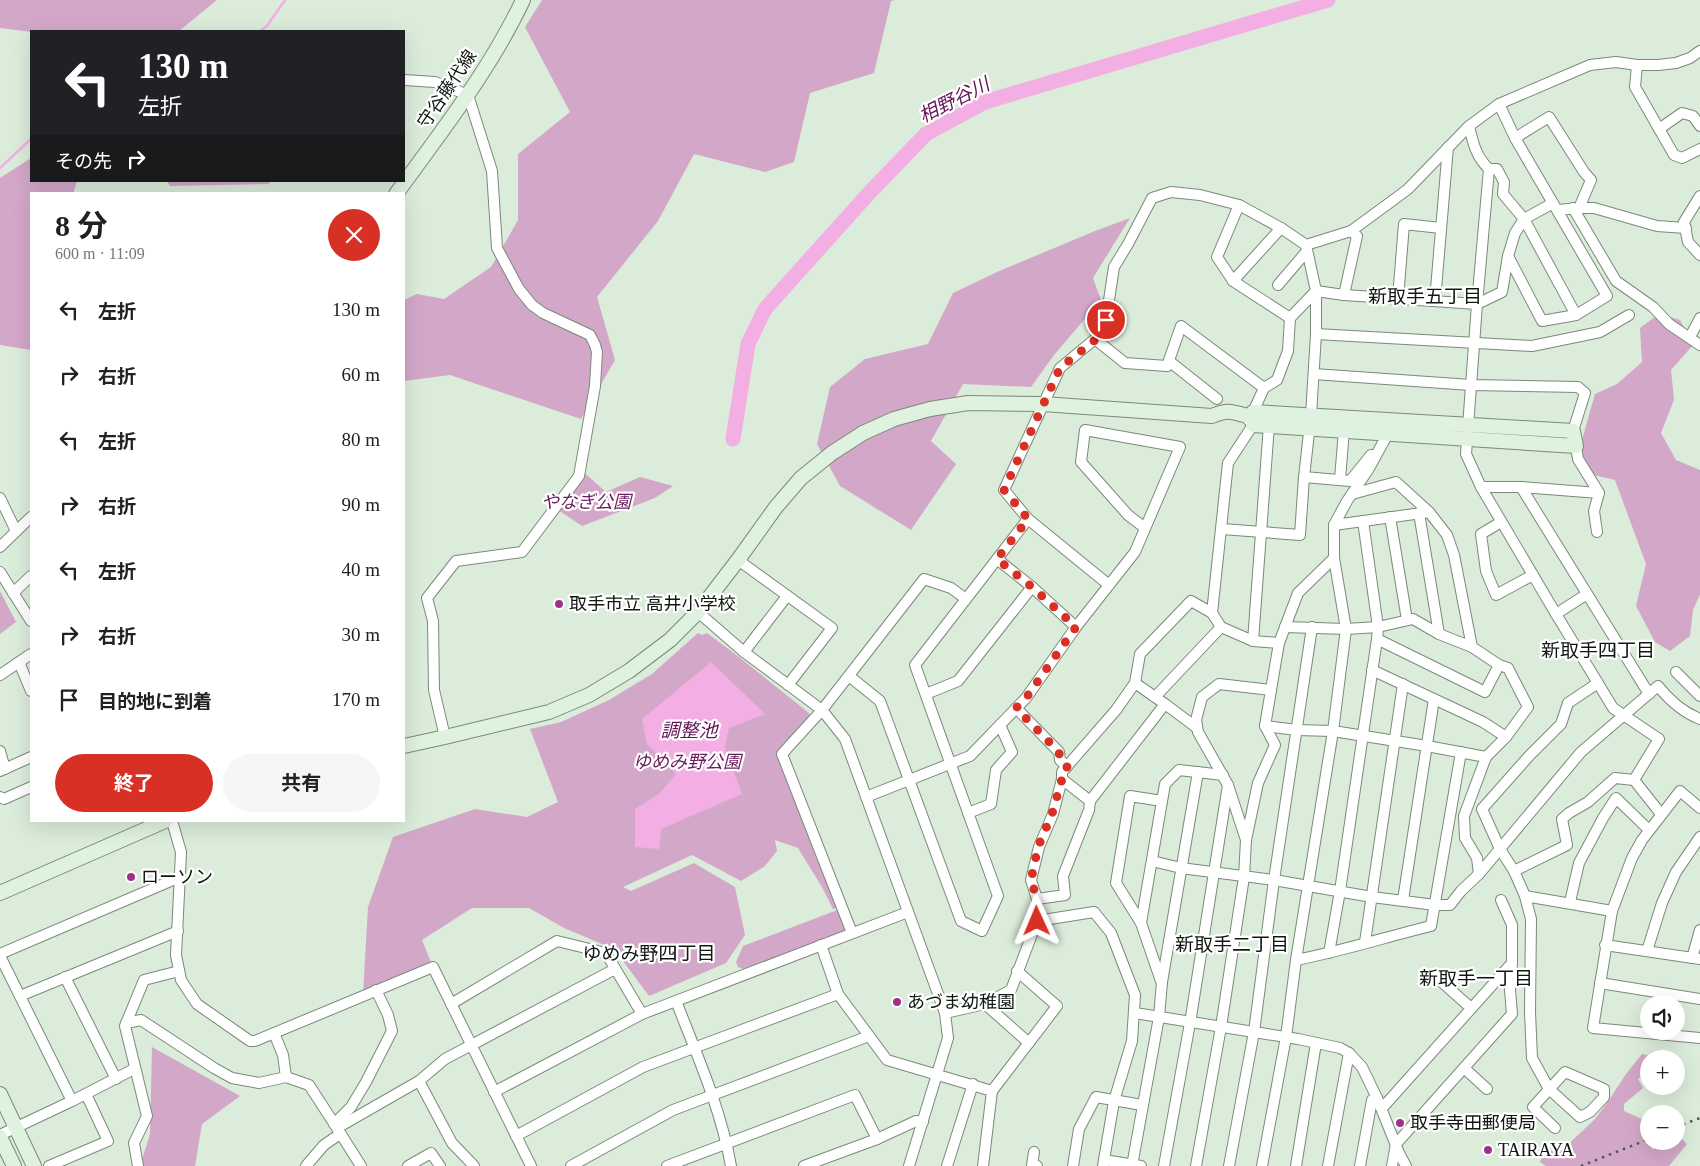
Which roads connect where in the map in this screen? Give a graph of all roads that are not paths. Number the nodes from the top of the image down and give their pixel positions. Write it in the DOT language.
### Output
graph roads {
  1 [pos="523,0"];
  2 [pos="1700,51"];
  3 [pos="1637,65"];
  4 [pos="405,80"];
  5 [pos="468,94"];
  6 [pos="1499,104"];
  7 [pos="1469,126"];
  8 [pos="1700,126"];
  9 [pos="1659,128"];
  10 [pos="1515,138"];
  11 [pos="1448,147"];
  12 [pos="1700,149"];
  13 [pos="1488,169"];
  14 [pos="405,182"];
  15 [pos="1700,196"];
  16 [pos="1239,205"];
  17 [pos="1555,207"];
  18 [pos="1576,208"];
  19 [pos="1524,220"];
  20 [pos="1281,228"];
  21 [pos="1441,228"];
  22 [pos="1686,228"];
  23 [pos="1350,230"];
  24 [pos="1306,248"];
  25 [pos="1700,254"];
  26 [pos="1508,256"];
  27 [pos="1233,281"];
  28 [pos="1278,285"];
  29 [pos="1316,291"];
  30 [pos="1344,295"];
  31 [pos="1398,298"];
  32 [pos="1435,301"];
  33 [pos="1477,304"];
  34 [pos="1576,315"];
  35 [pos="1629,315"];
  36 [pos="1290,318"];
  37 [pos="1700,318"];
  38 [pos="1316,334"];
  39 [pos="1690,337"];
  40 [pos="1095,340"];
  41 [pos="1475,344"];
  42 [pos="1700,345"];
  43 [pos="1169,360"];
  44 [pos="1314,374"];
  45 [pos="1471,384"];
  46 [pos="1264,388"];
  47 [pos="1217,398"];
  48 [pos="1043,404"];
  49 [pos="1250,417"];
  50 [pos="1395,420"];
  51 [pos="1310,422"];
  52 [pos="1269,425"];
  53 [pos="1344,430"];
  54 [pos="1468,431"];
  55 [pos="1573,431"];
  56 [pos="1389,433"];
  57 [pos="1576,446"];
  58 [pos="1371,455"];
  59 [pos="1304,477"];
  60 [pos="1340,479"];
  61 [pos="1481,487"];
  62 [pos="1521,487"];
  63 [pos="1599,493"];
  64 [pos="1352,494"];
  65 [pos="0,498"];
  66 [pos="1424,512"];
  67 [pos="1390,517"];
  68 [pos="30,518"];
  69 [pos="1028,519"];
  70 [pos="1363,521"];
  71 [pos="1501,522"];
  72 [pos="1334,525"];
  73 [pos="1145,528"];
  74 [pos="1222,529"];
  75 [pos="16,531"];
  76 [pos="1597,532"];
  77 [pos="1261,533"];
  78 [pos="0,547"];
  79 [pos="1334,558"];
  80 [pos="997,559"];
  81 [pos="738,560"];
  82 [pos="0,572"];
  83 [pos="1533,575"];
  84 [pos="30,577"];
  85 [pos="1109,586"];
  86 [pos="1032,587"];
  87 [pos="13,593"];
  88 [pos="1587,594"];
  89 [pos="787,596"];
  90 [pos="966,599"];
  91 [pos="698,612"];
  92 [pos="1212,613"];
  93 [pos="1556,614"];
  94 [pos="30,619"];
  95 [pos="1407,620"];
  96 [pos="1076,627"];
  97 [pos="1221,627"];
  98 [pos="1285,627"];
  99 [pos="1378,627"];
  100 [pos="1312,628"];
  101 [pos="1346,629"];
  102 [pos="1439,634"];
  103 [pos="1377,639"];
  104 [pos="1253,641"];
  105 [pos="1279,643"];
  106 [pos="1472,647"];
  107 [pos="744,652"];
  108 [pos="30,655"];
  109 [pos="19,662"];
  110 [pos="1499,665"];
  111 [pos="1372,670"];
  112 [pos="1676,672"];
  113 [pos="0,675"];
  114 [pos="849,676"];
  115 [pos="1135,682"];
  116 [pos="1598,683"];
  117 [pos="1403,684"];
  118 [pos="788,685"];
  119 [pos="30,689"];
  120 [pos="1271,690"];
  121 [pos="926,694"];
  122 [pos="1649,694"];
  123 [pos="1700,696"];
  124 [pos="1156,697"];
  125 [pos="1434,699"];
  126 [pos="1165,704"];
  127 [pos="1016,708"];
  128 [pos="822,710"];
  129 [pos="1624,715"];
  130 [pos="1700,719"];
  131 [pos="1000,725"];
  132 [pos="1265,726"];
  133 [pos="1197,728"];
  134 [pos="1297,730"];
  135 [pos="1333,731"];
  136 [pos="1362,736"];
  137 [pos="446,737"];
  138 [pos="1506,737"];
  139 [pos="1395,741"];
  140 [pos="405,746"];
  141 [pos="1427,746"];
  142 [pos="0,751"];
  143 [pos="1460,752"];
  144 [pos="30,757"];
  145 [pos="1486,757"];
  146 [pos="951,764"];
  147 [pos="1067,767"];
  148 [pos="3,770"];
  149 [pos="1198,772"];
  150 [pos="1223,775"];
  151 [pos="1062,779"];
  152 [pos="909,780"];
  153 [pos="1634,780"];
  154 [pos="1228,785"];
  155 [pos="30,787"];
  156 [pos="0,797"];
  157 [pos="866,797"];
  158 [pos="1090,801"];
  159 [pos="1162,801"];
  160 [pos="1700,808"];
  161 [pos="968,812"];
  162 [pos="1661,814"];
  163 [pos="164,822"];
  164 [pos="172,822"];
  165 [pos="1649,830"];
  166 [pos="1700,837"];
  167 [pos="1246,840"];
  168 [pos="1500,849"];
  169 [pos="1152,862"];
  170 [pos="1181,868"];
  171 [pos="1514,871"];
  172 [pos="1213,872"];
  173 [pos="1479,874"];
  174 [pos="180,877"];
  175 [pos="1244,877"];
  176 [pos="1274,880"];
  177 [pos="1308,886"];
  178 [pos="1340,891"];
  179 [pos="0,893"];
  180 [pos="1525,896"];
  181 [pos="1372,897"];
  182 [pos="1037,899"];
  183 [pos="1402,900"];
  184 [pos="1501,900"];
  185 [pos="1570,902"];
  186 [pos="1435,905"];
  187 [pos="1612,911"];
  188 [pos="908,912"];
  189 [pos="1037,921"];
  190 [pos="1531,922"];
  191 [pos="1141,924"];
  192 [pos="1512,925"];
  193 [pos="1700,930"];
  194 [pos="178,931"];
  195 [pos="852,933"];
  196 [pos="1365,942"];
  197 [pos="821,945"];
  198 [pos="1605,945"];
  199 [pos="1647,951"];
  200 [pos="1329,953"];
  201 [pos="0,955"];
  202 [pos="1696,958"];
  203 [pos="1296,960"];
  204 [pos="1512,963"];
  205 [pos="615,968"];
  206 [pos="178,971"];
  207 [pos="1017,971"];
  208 [pos="1435,976"];
  209 [pos="65,977"];
  210 [pos="1162,982"];
  211 [pos="1600,983"];
  212 [pos="376,990"];
  213 [pos="838,994"];
  214 [pos="20,996"];
  215 [pos="1700,999"];
  216 [pos="676,1001"];
  217 [pos="451,1004"];
  218 [pos="985,1004"];
  219 [pos="1471,1008"];
  220 [pos="945,1013"];
  221 [pos="1135,1013"];
  222 [pos="642,1014"];
  223 [pos="1512,1014"];
  224 [pos="1530,1014"];
  225 [pos="1159,1017"];
  226 [pos="126,1023"];
  227 [pos="1190,1023"];
  228 [pos="1221,1028"];
  229 [pos="1254,1032"];
  230 [pos="274,1033"];
  231 [pos="869,1036"];
  232 [pos="1286,1037"];
  233 [pos="1700,1038"];
  234 [pos="1029,1043"];
  235 [pos="1316,1043"];
  236 [pos="472,1045"];
  237 [pos="694,1048"];
  238 [pos="1350,1052"];
  239 [pos="1464,1068"];
  240 [pos="134,1069"];
  241 [pos="938,1074"];
  242 [pos="286,1077"];
  243 [pos="116,1079"];
  244 [pos="419,1081"];
  245 [pos="973,1084"];
  246 [pos="1549,1088"];
  247 [pos="1487,1089"];
  248 [pos="992,1091"];
  249 [pos="494,1092"];
  250 [pos="0,1094"];
  251 [pos="86,1094"];
  252 [pos="712,1096"];
  253 [pos="1377,1098"];
  254 [pos="1114,1101"];
  255 [pos="72,1102"];
  256 [pos="1142,1105"];
  257 [pos="1381,1108"];
  258 [pos="923,1122"];
  259 [pos="16,1128"];
  260 [pos="1554,1128"];
  261 [pos="337,1129"];
  262 [pos="0,1136"];
  263 [pos="516,1136"];
  264 [pos="876,1139"];
  265 [pos="727,1143"];
  266 [pos="1396,1144"];
  267 [pos="1034,1152"];
  268 [pos="1103,1163"];
  269 [pos="1135,1165"];
  270 [pos="14,1166"];
  271 [pos="34,1166"];
  272 [pos="49,1166"];
  273 [pos="138,1166"];
  274 [pos="306,1166"];
  275 [pos="362,1166"];
  276 [pos="408,1166"];
  277 [pos="440,1166"];
  278 [pos="474,1166"];
  279 [pos="531,1166"];
  280 [pos="571,1166"];
  281 [pos="667,1166"];
  282 [pos="731,1166"];
  283 [pos="804,1166"];
  284 [pos="908,1166"];
  285 [pos="947,1166"];
  286 [pos="982,1166"];
  287 [pos="1037,1166"];
  288 [pos="1073,1166"];
  289 [pos="1164,1166"];
  290 [pos="1196,1166"];
  291 [pos="1229,1166"];
  292 [pos="1262,1166"];
  293 [pos="1296,1166"];
  294 [pos="1328,1166"];
  295 [pos="1360,1166"];
  296 [pos="1392,1166"];
  297 [pos="1406,1166"];
  1 -- 5 [label="street, 守谷藤代線"];
  2 -- 3 [label="street"];
  3 -- 6 [label="street"];
  3 -- 9 [label="street"];
  4 -- 5 [label="street"];
  5 -- 14 [label="street, 守谷藤代線"];
  5 -- 137 [label="street"];
  6 -- 7 [label="street"];
  6 -- 10 [label="street"];
  7 -- 11 [label="street"];
  7 -- 13 [label="street"];
  8 -- 9 [label="street"];
  9 -- 12 [label="street"];
  10 -- 17 [label="street"];
  10 -- 18 [label="street"];
  11 -- 21 [label="street"];
  11 -- 23 [label="street"];
  13 -- 19 [label="street"];
  13 -- 33 [label="street"];
  15 -- 22 [label="street"];
  16 -- 20 [label="street"];
  16 -- 27 [label="street"];
  16 -- 40 [label="street"];
  17 -- 18 [label="street"];
  17 -- 19 [label="street"];
  17 -- 34 [label="street"];
  18 -- 22 [label="street"];
  18 -- 39 [label="street"];
  19 -- 26 [label="street"];
  19 -- 34 [label="street"];
  20 -- 24 [label="street"];
  20 -- 27 [label="street"];
  21 -- 31 [label="street"];
  21 -- 32 [label="street"];
  22 -- 25 [label="street"];
  23 -- 24 [label="street"];
  23 -- 30 [label="street"];
  24 -- 28 [label="street"];
  24 -- 29 [label="street"];
  26 -- 33 [label="street"];
  26 -- 34 [label="street"];
  27 -- 36 [label="street"];
  29 -- 30 [label="street"];
  29 -- 36 [label="street"];
  29 -- 38 [label="street"];
  30 -- 31 [label="street"];
  31 -- 32 [label="street"];
  32 -- 33 [label="street"];
  33 -- 41 [label="street"];
  35 -- 41 [label="street"];
  36 -- 46 [label="street"];
  37 -- 39 [label="street"];
  38 -- 41 [label="street"];
  38 -- 44 [label="street"];
  39 -- 42 [label="street"];
  40 -- 43 [label="street"];
  40 -- 48 [label="street"];
  41 -- 45 [label="street"];
  43 -- 46 [label="street"];
  43 -- 47 [label="street"];
  44 -- 45 [label="street"];
  44 -- 51 [label="street"];
  45 -- 54 [label="street"];
  45 -- 55 [label="street"];
  46 -- 49 [label="street"];
  48 -- 49 [label="street"];
  48 -- 69 [label="street"];
  48 -- 81 [label="street"];
  49 -- 51 [label="street"];
  49 -- 52 [label="street"];
  49 -- 74 [label="street"];
  50 -- 51 [label="street"];
  50 -- 54 [label="street"];
  50 -- 56 [label="street"];
  51 -- 52 [label="street"];
  51 -- 53 [label="street"];
  51 -- 59 [label="street"];
  52 -- 77 [label="street"];
  53 -- 56 [label="street"];
  53 -- 60 [label="street"];
  54 -- 55 [label="street"];
  54 -- 56 [label="street"];
  54 -- 57 [label="street"];
  54 -- 61 [label="street"];
  55 -- 57 [label="street"];
  56 -- 64 [label="street"];
  57 -- 63 [label="street"];
  58 -- 60 [label="street"];
  59 -- 60 [label="street"];
  59 -- 77 [label="street"];
  61 -- 62 [label="street"];
  61 -- 71 [label="street"];
  62 -- 63 [label="street"];
  62 -- 88 [label="street"];
  63 -- 76 [label="street"];
  64 -- 66 [label="street"];
  64 -- 72 [label="street"];
  65 -- 75 [label="street"];
  66 -- 67 [label="street"];
  66 -- 102 [label="street"];
  66 -- 106 [label="street"];
  67 -- 70 [label="street"];
  67 -- 95 [label="street"];
  68 -- 75 [label="street"];
  69 -- 80 [label="street"];
  69 -- 85 [label="street"];
  70 -- 72 [label="street"];
  70 -- 99 [label="street"];
  71 -- 83 [label="street"];
  71 -- 83 [label="street"];
  72 -- 79 [label="street"];
  73 -- 73 [label="street"];
  73 -- 85 [label="street"];
  74 -- 77 [label="street"];
  74 -- 92 [label="street"];
  75 -- 78 [label="street"];
  77 -- 104 [label="street"];
  79 -- 98 [label="street"];
  79 -- 101 [label="street"];
  80 -- 86 [label="street"];
  80 -- 90 [label="street"];
  81 -- 89 [label="street"];
  81 -- 91 [label="street"];
  82 -- 87 [label="street"];
  83 -- 93 [label="street"];
  84 -- 87 [label="street"];
  85 -- 96 [label="street"];
  86 -- 96 [label="street"];
  86 -- 121 [label="street"];
  87 -- 94 [label="street"];
  88 -- 93 [label="street"];
  88 -- 122 [label="street"];
  89 -- 107 [label="street"];
  89 -- 118 [label="street"];
  90 -- 114 [label="street"];
  90 -- 121 [label="street"];
  91 -- 107 [label="street"];
  91 -- 137 [label="street"];
  92 -- 97 [label="street"];
  92 -- 115 [label="street"];
  93 -- 116 [label="street"];
  95 -- 99 [label="street"];
  95 -- 102 [label="street"];
  96 -- 127 [label="street"];
  97 -- 104 [label="street"];
  97 -- 124 [label="street"];
  98 -- 100 [label="street"];
  98 -- 105 [label="street"];
  99 -- 101 [label="street"];
  99 -- 103 [label="street"];
  100 -- 101 [label="street"];
  100 -- 134 [label="street"];
  101 -- 135 [label="street"];
  102 -- 106 [label="street"];
  103 -- 110 [label="street"];
  103 -- 111 [label="street"];
  104 -- 105 [label="street"];
  105 -- 120 [label="street"];
  106 -- 110 [label="street"];
  107 -- 118 [label="street"];
  108 -- 109 [label="street"];
  109 -- 113 [label="street"];
  109 -- 119 [label="street"];
  110 -- 138 [label="street"];
  111 -- 117 [label="street"];
  111 -- 136 [label="street"];
  112 -- 123 [label="street"];
  114 -- 128 [label="street"];
  114 -- 152 [label="street"];
  115 -- 124 [label="street"];
  115 -- 147 [label="street"];
  116 -- 129 [label="street"];
  116 -- 168 [label="street"];
  117 -- 125 [label="street"];
  117 -- 139 [label="street"];
  118 -- 128 [label="street"];
  120 -- 132 [label="street"];
  120 -- 133 [label="street"];
  121 -- 146 [label="street"];
  122 -- 129 [label="street"];
  122 -- 130 [label="street"];
  124 -- 126 [label="street"];
  125 -- 138 [label="street"];
  125 -- 141 [label="street"];
  126 -- 133 [label="street"];
  126 -- 158 [label="street"];
  127 -- 131 [label="street"];
  127 -- 147 [label="street"];
  128 -- 157 [label="street"];
  128 -- 195 [label="street"];
  129 -- 153 [label="street"];
  129 -- 168 [label="street"];
  131 -- 146 [label="street"];
  131 -- 161 [label="street"];
  132 -- 134 [label="street"];
  132 -- 167 [label="street"];
  133 -- 150 [label="street"];
  134 -- 135 [label="street"];
  134 -- 176 [label="street"];
  135 -- 136 [label="street"];
  135 -- 177 [label="street"];
  136 -- 139 [label="street"];
  136 -- 178 [label="street"];
  137 -- 140 [label="street"];
  138 -- 145 [label="street"];
  139 -- 141 [label="street"];
  139 -- 181 [label="street"];
  141 -- 143 [label="street"];
  141 -- 183 [label="street"];
  142 -- 148 [label="street"];
  143 -- 145 [label="street"];
  143 -- 186 [label="street"];
  144 -- 148 [label="street"];
  145 -- 173 [label="street"];
  146 -- 152 [label="street"];
  146 -- 161 [label="street"];
  147 -- 151 [label="street"];
  149 -- 150 [label="street"];
  149 -- 159 [label="street"];
  149 -- 170 [label="street"];
  150 -- 154 [label="street"];
  151 -- 158 [label="street"];
  151 -- 182 [label="street"];
  152 -- 157 [label="street"];
  152 -- 161 [label="street"];
  153 -- 162 [label="street"];
  153 -- 171 [label="street"];
  154 -- 167 [label="street"];
  154 -- 172 [label="street"];
  155 -- 156 [label="street"];
  157 -- 188 [label="street"];
  158 -- 182 [label="street"];
  159 -- 169 [label="street"];
  159 -- 191 [label="street"];
  160 -- 162 [label="street"];
  162 -- 165 [label="street"];
  163 -- 179 [label="street"];
  164 -- 174 [label="street"];
  165 -- 185 [label="street"];
  165 -- 187 [label="street"];
  166 -- 199 [label="street"];
  167 -- 175 [label="street"];
  168 -- 171 [label="street"];
  168 -- 173 [label="street"];
  169 -- 170 [label="street"];
  169 -- 191 [label="street"];
  170 -- 172 [label="street"];
  170 -- 210 [label="street"];
  171 -- 180 [label="street"];
  172 -- 175 [label="street"];
  172 -- 227 [label="street"];
  173 -- 186 [label="street"];
  174 -- 194 [label="street"];
  174 -- 201 [label="street"];
  175 -- 176 [label="street"];
  175 -- 228 [label="street"];
  176 -- 177 [label="street"];
  176 -- 229 [label="street"];
  177 -- 178 [label="street"];
  177 -- 203 [label="street"];
  178 -- 181 [label="street"];
  178 -- 200 [label="street"];
  180 -- 185 [label="street"];
  180 -- 190 [label="street"];
  181 -- 183 [label="street"];
  181 -- 196 [label="street"];
  182 -- 189 [label="street"];
  183 -- 186 [label="street"];
  184 -- 192 [label="street"];
  185 -- 187 [label="street"];
  186 -- 196 [label="street"];
  187 -- 198 [label="street"];
  188 -- 195 [label="street"];
  188 -- 220 [label="street"];
  189 -- 207 [label="street"];
  189 -- 221 [label="street"];
  190 -- 192 [label="street"];
  190 -- 224 [label="street"];
  191 -- 210 [label="street"];
  192 -- 204 [label="street"];
  193 -- 202 [label="street"];
  194 -- 206 [label="street"];
  194 -- 209 [label="street"];
  195 -- 197 [label="street"];
  196 -- 200 [label="street"];
  197 -- 213 [label="street"];
  197 -- 216 [label="street"];
  198 -- 199 [label="street"];
  198 -- 211 [label="street"];
  199 -- 202 [label="street"];
  200 -- 203 [label="street"];
  201 -- 214 [label="street"];
  203 -- 232 [label="street"];
  204 -- 219 [label="street"];
  204 -- 223 [label="street"];
  205 -- 217 [label="street"];
  205 -- 222 [label="street"];
  205 -- 236 [label="street"];
  206 -- 226 [label="street"];
  206 -- 230 [label="street"];
  207 -- 218 [label="street"];
  207 -- 234 [label="street"];
  208 -- 219 [label="street"];
  209 -- 214 [label="street"];
  209 -- 243 [label="street"];
  210 -- 225 [label="street"];
  211 -- 215 [label="street"];
  211 -- 233 [label="street"];
  212 -- 217 [label="street"];
  212 -- 230 [label="street"];
  212 -- 261 [label="street"];
  213 -- 231 [label="street"];
  213 -- 237 [label="street"];
  214 -- 255 [label="street"];
  216 -- 222 [label="street"];
  216 -- 237 [label="street"];
  217 -- 236 [label="street"];
  218 -- 220 [label="street"];
  218 -- 234 [label="street"];
  219 -- 257 [label="street"];
  220 -- 241 [label="street"];
  221 -- 225 [label="street"];
  221 -- 254 [label="street"];
  222 -- 249 [label="street"];
  223 -- 224 [label="street"];
  223 -- 239 [label="street"];
  224 -- 246 [label="street"];
  225 -- 227 [label="street"];
  225 -- 256 [label="street"];
  226 -- 240 [label="street"];
  226 -- 242 [label="street"];
  227 -- 228 [label="street"];
  227 -- 289 [label="street"];
  228 -- 229 [label="street"];
  228 -- 290 [label="street"];
  229 -- 232 [label="street"];
  229 -- 291 [label="street"];
  230 -- 242 [label="street"];
  231 -- 241 [label="street"];
  231 -- 252 [label="street"];
  232 -- 235 [label="street"];
  232 -- 292 [label="street"];
  234 -- 248 [label="street"];
  235 -- 238 [label="street"];
  235 -- 293 [label="street"];
  236 -- 244 [label="street"];
  236 -- 249 [label="street"];
  237 -- 252 [label="street"];
  237 -- 263 [label="street"];
  238 -- 253 [label="street"];
  238 -- 294 [label="street"];
  239 -- 247 [label="street"];
  239 -- 266 [label="street"];
  240 -- 243 [label="street"];
  240 -- 273 [label="street"];
  241 -- 245 [label="street"];
  241 -- 258 [label="street"];
  242 -- 261 [label="street"];
  243 -- 251 [label="street"];
  244 -- 261 [label="street"];
  244 -- 278 [label="street"];
  245 -- 248 [label="street"];
  245 -- 285 [label="street"];
  246 -- 246 [label="street"];
  246 -- 260 [label="street"];
  248 -- 286 [label="street"];
  249 -- 263 [label="street"];
  250 -- 259 [label="street"];
  251 -- 255 [label="street"];
  251 -- 272 [label="street"];
  252 -- 265 [label="street"];
  252 -- 280 [label="street"];
  253 -- 257 [label="street"];
  253 -- 295 [label="street"];
  254 -- 256 [label="street"];
  254 -- 268 [label="street"];
  254 -- 288 [label="street"];
  255 -- 259 [label="street"];
  256 -- 269 [label="street"];
  257 -- 266 [label="street"];
  258 -- 264 [label="street"];
  258 -- 284 [label="street"];
  259 -- 262 [label="street"];
  259 -- 271 [label="street"];
  261 -- 274 [label="street"];
  261 -- 275 [label="street"];
  262 -- 270 [label="street"];
  263 -- 279 [label="street"];
  264 -- 265 [label="street"];
  264 -- 283 [label="street"];
  265 -- 281 [label="street"];
  265 -- 282 [label="street"];
  266 -- 296 [label="street"];
  266 -- 297 [label="street"];
  267 -- 287 [label="street"];
  268 -- 269 [label="street"];
  276 -- 277 [label="street"];
}
